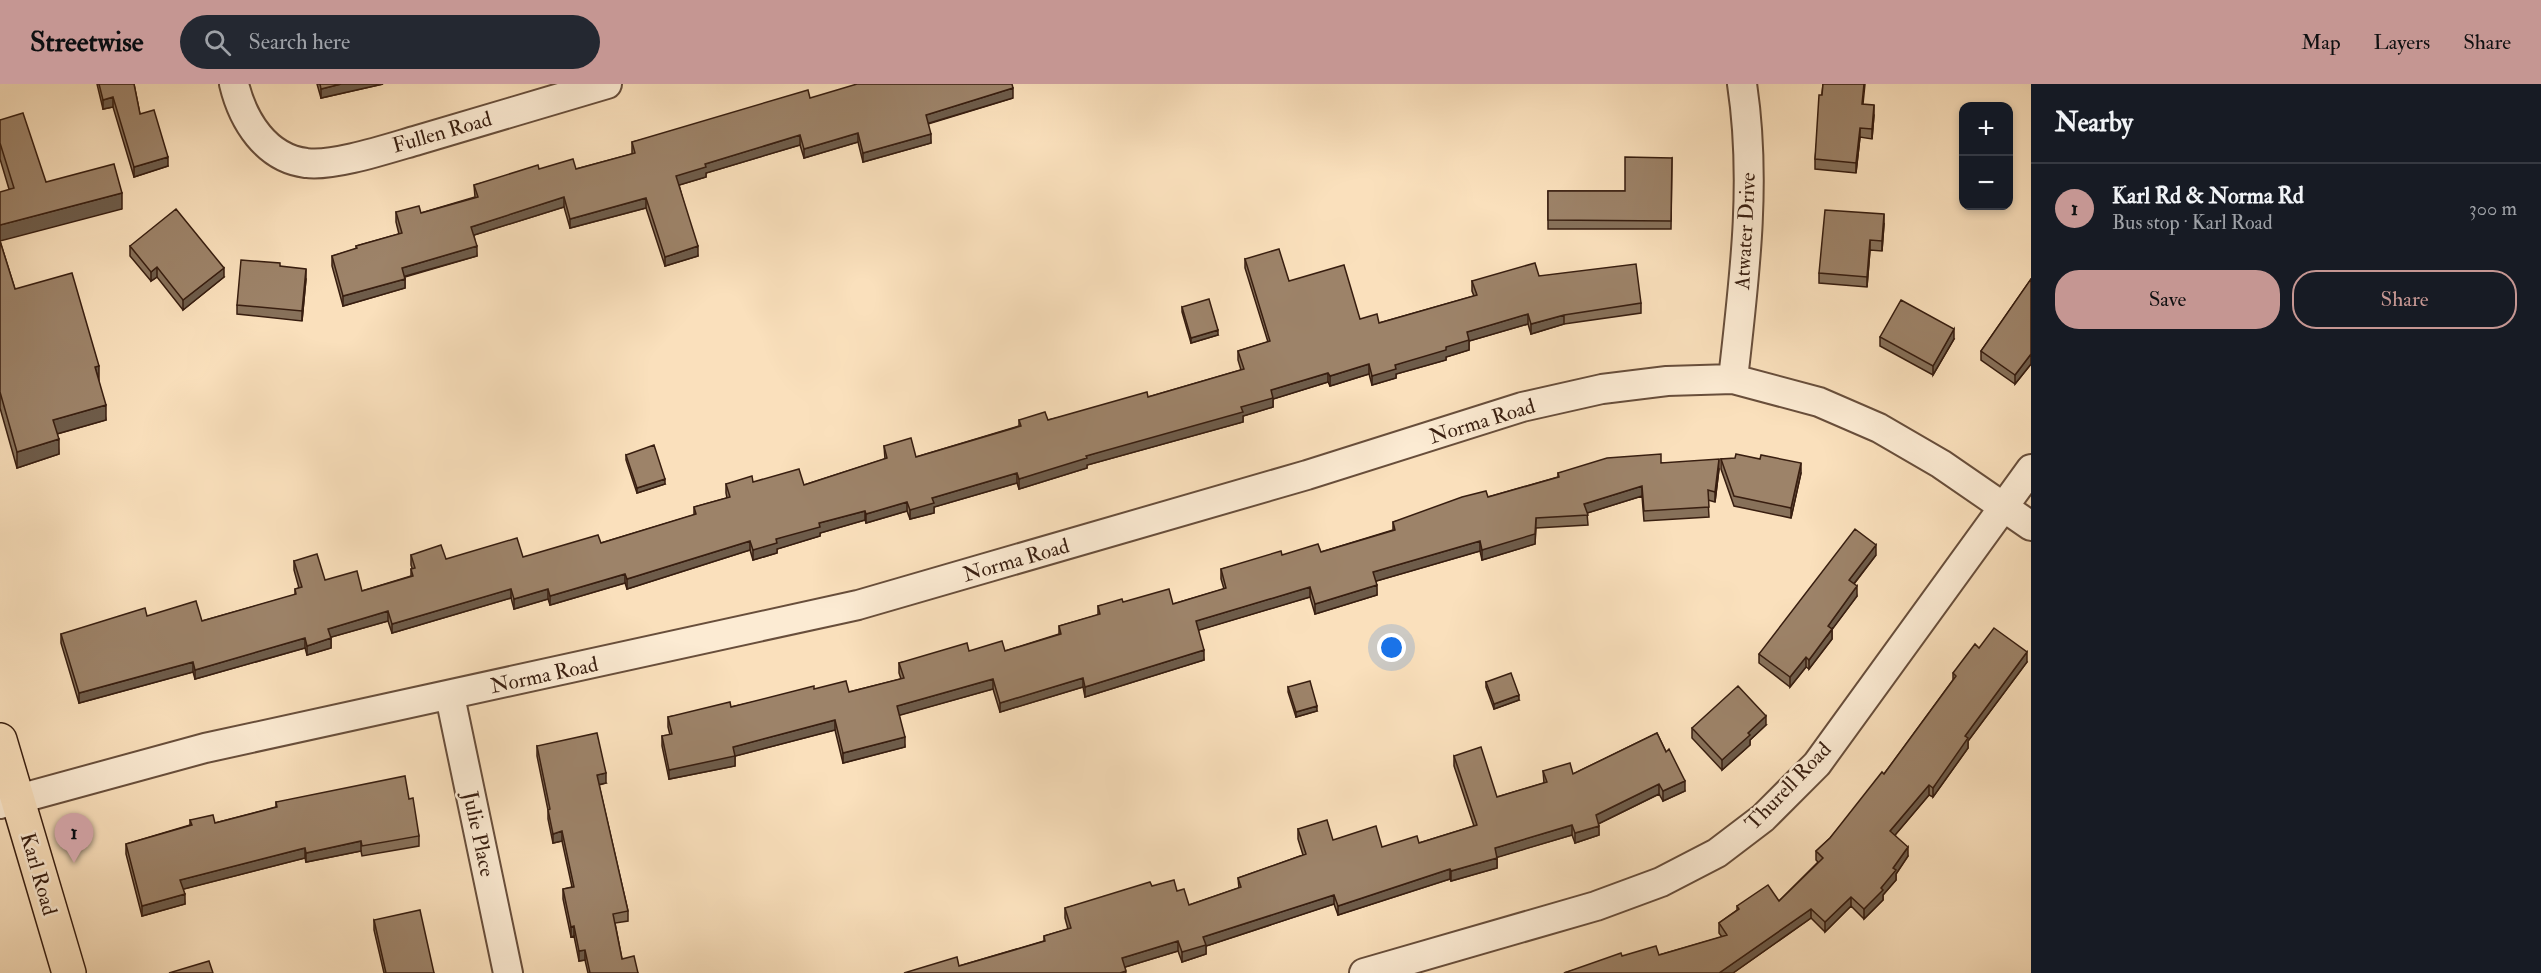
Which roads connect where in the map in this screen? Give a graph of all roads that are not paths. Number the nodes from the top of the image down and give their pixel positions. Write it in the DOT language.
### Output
graph roads {
  1 [pos="234,84"];
  2 [pos="607,84"];
  3 [pos="1742,84"];
  4 [pos="1733,379"];
  5 [pos="2031,469"];
  6 [pos="2005,506"];
  7 [pos="2031,526"];
  8 [pos="450,696"];
  9 [pos="0,740"];
  10 [pos="9,802"];
  11 [pos="69,973"];
  12 [pos="508,973"];
  13 [pos="1364,973"];
  1 -- 2 [label="street, Fullen Road"];
  3 -- 4 [label="street, Atwater Drive"];
  4 -- 6 [label="street, Norma Road"];
  4 -- 8 [label="street, Norma Road"];
  5 -- 6 [label="street, Thurell Road"];
  6 -- 7 [label="street, Norma Road"];
  6 -- 13 [label="street, Thurell Road"];
  8 -- 10 [label="street, Norma Road"];
  8 -- 12 [label="street, Julie Place"];
  9 -- 10 [label="main road, Karl Road"];
  10 -- 11 [label="main road, Karl Road"];
}
